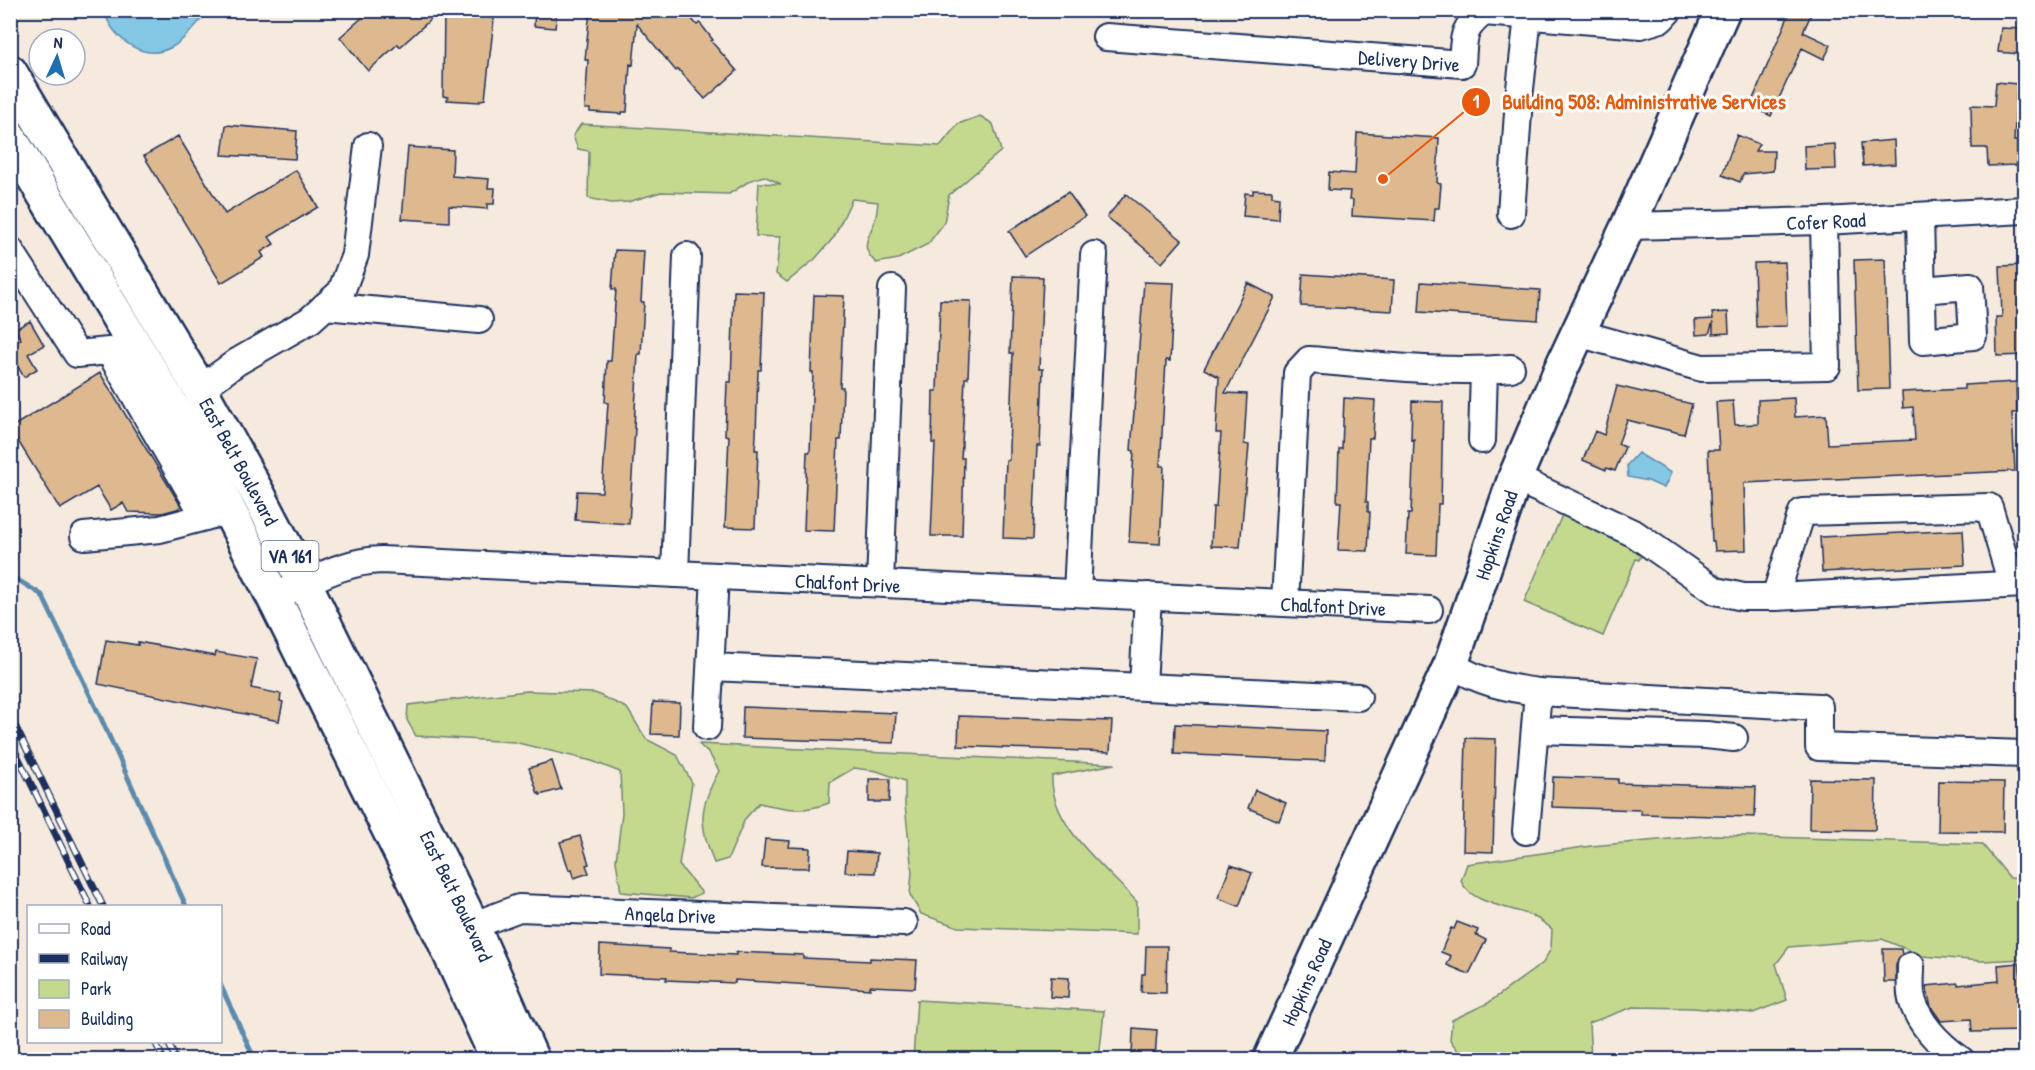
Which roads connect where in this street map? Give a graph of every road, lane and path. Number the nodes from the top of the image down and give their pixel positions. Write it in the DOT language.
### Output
graph roads {
  1 [pos="1670,10"];
  2 [pos="1723,10"];
  3 [pos="1528,16"];
  4 [pos="1106,37"];
  5 [pos="10,72"];
  6 [pos="13,146"];
  7 [pos="368,146"];
  8 [pos="2025,210"];
  9 [pos="1511,214"];
  10 [pos="1920,216"];
  11 [pos="1824,221"];
  12 [pos="1628,226"];
  13 [pos="10,250"];
  14 [pos="1094,255"];
  15 [pos="687,256"];
  16 [pos="892,289"];
  17 [pos="1922,290"];
  18 [pos="325,306"];
  19 [pos="479,320"];
  20 [pos="162,326"];
  21 [pos="1578,333"];
  22 [pos="121,346"];
  23 [pos="1511,368"];
  24 [pos="1484,370"];
  25 [pos="200,389"];
  26 [pos="1482,440"];
  27 [pos="1515,478"];
  28 [pos="259,496"];
  29 [pos="217,514"];
  30 [pos="84,536"];
  31 [pos="675,574"];
  32 [pos="715,576"];
  33 [pos="880,582"];
  34 [pos="305,583"];
  35 [pos="2018,584"];
  36 [pos="1077,593"];
  37 [pos="1148,596"];
  38 [pos="274,597"];
  39 [pos="1775,597"];
  40 [pos="1285,603"];
  41 [pos="1429,610"];
  42 [pos="1451,664"];
  43 [pos="711,667"];
  44 [pos="1143,686"];
  45 [pos="1538,692"];
  46 [pos="1358,697"];
  47 [pos="1709,702"];
  48 [pos="707,727"];
  49 [pos="1535,730"];
  50 [pos="1706,735"];
  51 [pos="1734,738"];
  52 [pos="2025,754"];
  53 [pos="1527,831"];
  54 [pos="904,923"];
  55 [pos="457,932"];
  56 [pos="1911,966"];
  57 [pos="498,1059"];
  58 [pos="532,1059"];
  59 [pos="1270,1059"];
  60 [pos="1961,1059"];
  1 -- 3 [label="street, Delivery Drive"];
  2 -- 12 [label="main road, Hopkins Road"];
  3 -- 4 [label="street, Delivery Drive"];
  3 -- 9 [label="street"];
  5 -- 20 [label="main road, East Belt Boulevard / VA 161"];
  6 -- 22 [label="main road, East Belt Boulevard / VA 161"];
  7 -- 18 [label="street"];
  8 -- 10 [label="street, Cofer Road"];
  10 -- 11 [label="street, Cofer Road"];
  10 -- 17 [label="street"];
  11 -- 12 [label="street, Cofer Road"];
  11 -- 21 [label="street"];
  12 -- 21 [label="main road, Hopkins Road"];
  13 -- 22 [label="street"];
  14 -- 36 [label="street"];
  15 -- 31 [label="street"];
  16 -- 33 [label="street"];
  18 -- 19 [label="street"];
  18 -- 25 [label="street"];
  20 -- 22 [label="street"];
  20 -- 25 [label="main road, East Belt Boulevard / VA 161"];
  21 -- 27 [label="main road, Hopkins Road"];
  22 -- 29 [label="main road, East Belt Boulevard / VA 161"];
  23 -- 24 [label="street"];
  24 -- 26 [label="street"];
  24 -- 40 [label="street"];
  25 -- 28 [label="main road, East Belt Boulevard / VA 161"];
  27 -- 39 [label="street"];
  27 -- 42 [label="main road, Hopkins Road"];
  28 -- 29 [label="street"];
  28 -- 34 [label="main road, East Belt Boulevard / VA 161"];
  29 -- 30 [label="street"];
  29 -- 38 [label="main road, East Belt Boulevard / VA 161"];
  31 -- 32 [label="street, Chalfont Drive"];
  31 -- 34 [label="street, Chalfont Drive"];
  32 -- 33 [label="street, Chalfont Drive"];
  32 -- 43 [label="street"];
  33 -- 36 [label="street, Chalfont Drive"];
  34 -- 38 [label="street, Chalfont Drive"];
  34 -- 55 [label="main road, East Belt Boulevard / VA 161"];
  35 -- 39 [label="street"];
  35 -- 39 [label="street"];
  36 -- 37 [label="street, Chalfont Drive"];
  37 -- 40 [label="street, Chalfont Drive"];
  37 -- 44 [label="street"];
  38 -- 55 [label="main road, East Belt Boulevard / VA 161"];
  40 -- 41 [label="street, Chalfont Drive"];
  42 -- 45 [label="street"];
  42 -- 59 [label="main road, Hopkins Road"];
  43 -- 44 [label="street"];
  43 -- 48 [label="street"];
  44 -- 46 [label="street"];
  45 -- 47 [label="street"];
  45 -- 49 [label="street"];
  47 -- 50 [label="street"];
  47 -- 52 [label="street"];
  49 -- 50 [label="street"];
  49 -- 53 [label="street"];
  50 -- 51 [label="street"];
  54 -- 55 [label="street, Angela Drive"];
  55 -- 57 [label="main road, East Belt Boulevard / VA 161"];
  55 -- 58 [label="main road, East Belt Boulevard / VA 161"];
  56 -- 60 [label="street"];
}
